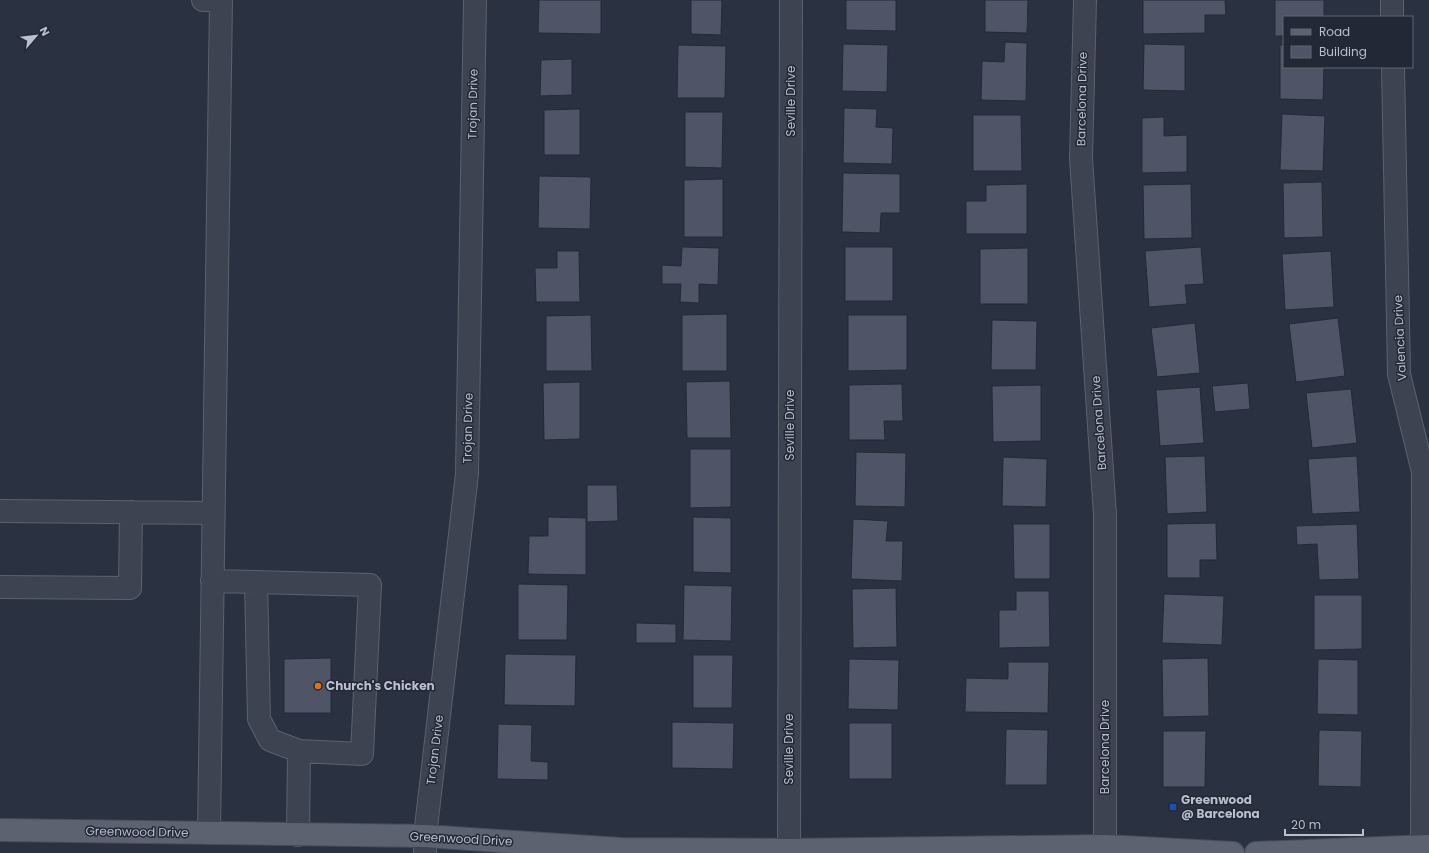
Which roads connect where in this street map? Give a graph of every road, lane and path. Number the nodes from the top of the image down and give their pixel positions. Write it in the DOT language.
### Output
graph roads {
  1 [pos="203,0"];
  2 [pos="221,0"];
  3 [pos="475,0"];
  4 [pos="791,0"];
  5 [pos="1084,0"];
  6 [pos="1392,0"];
  7 [pos="1392,16"];
  8 [pos="1393,68"];
  9 [pos="0,511"];
  10 [pos="131,512"];
  11 [pos="213,513"];
  12 [pos="212,581"];
  13 [pos="256,582"];
  14 [pos="0,587"];
  15 [pos="299,751"];
  16 [pos="0,830"];
  17 [pos="209,833"];
  18 [pos="298,834"];
  19 [pos="425,845"];
  20 [pos="1105,846"];
  21 [pos="1426,846"];
  22 [pos="789,850"];
  23 [pos="620,851"];
  24 [pos="927,851"];
  25 [pos="1233,853"];
  26 [pos="1256,853"];
  1 -- 2 [label="street"];
  2 -- 11 [label="street"];
  3 -- 19 [label="street, Trojan Drive"];
  4 -- 22 [label="street, Seville Drive"];
  5 -- 20 [label="street, Barcelona Drive"];
  6 -- 7 [label="street"];
  8 -- 21 [label="street, Valencia Drive"];
  9 -- 10 [label="street"];
  10 -- 11 [label="street"];
  10 -- 14 [label="street"];
  11 -- 12 [label="street"];
  12 -- 13 [label="street"];
  12 -- 17 [label="street"];
  13 -- 15 [label="street"];
  13 -- 15 [label="street"];
  15 -- 18 [label="street"];
  16 -- 17 [label="main road, Greenwood Drive"];
  17 -- 18 [label="main road, Greenwood Drive"];
  18 -- 19 [label="main road, Greenwood Drive"];
  19 -- 23 [label="main road, Greenwood Drive"];
  20 -- 24 [label="main road, Greenwood Drive"];
  20 -- 25 [label="main road, Greenwood Drive"];
  21 -- 26 [label="main road"];
  22 -- 23 [label="main road, Greenwood Drive"];
  22 -- 24 [label="main road, Greenwood Drive"];
}
